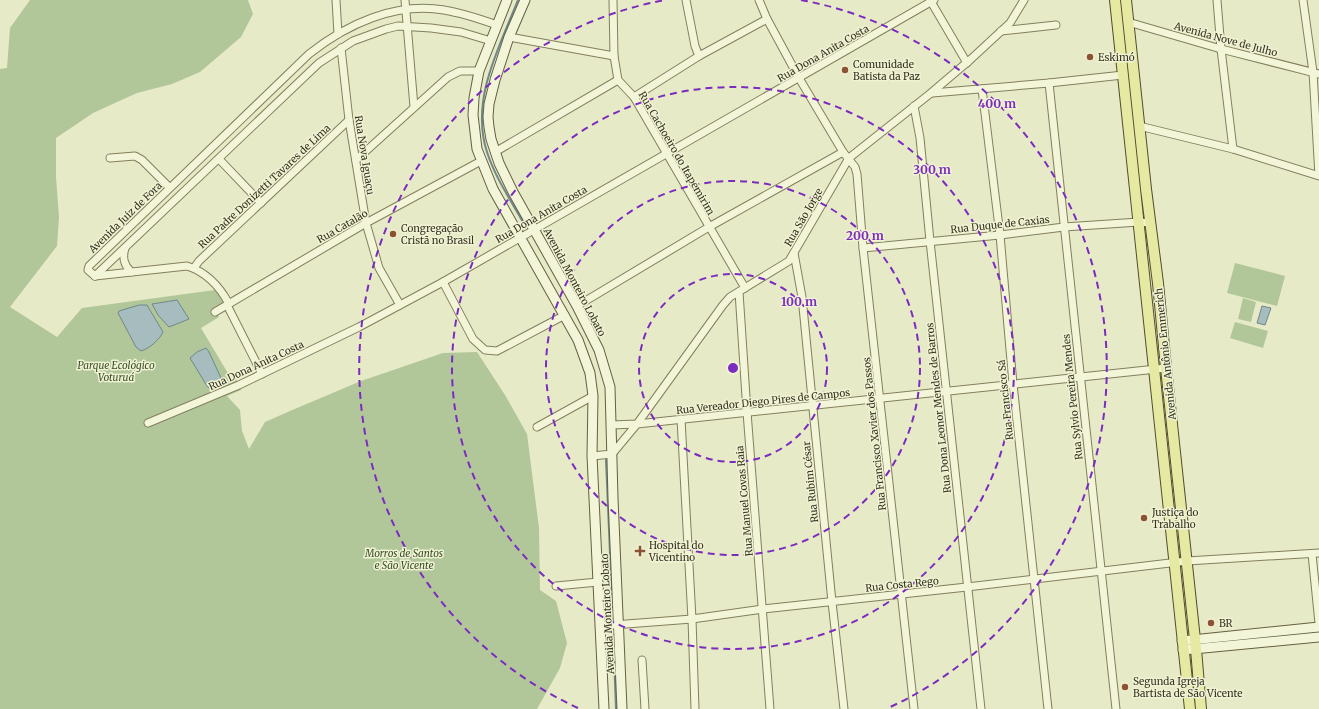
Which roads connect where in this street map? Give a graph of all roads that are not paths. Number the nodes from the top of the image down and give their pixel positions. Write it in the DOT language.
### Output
graph roads {
  1 [pos="336,0"];
  2 [pos="405,0"];
  3 [pos="507,0"];
  4 [pos="525,0"];
  5 [pos="613,0"];
  6 [pos="686,0"];
  7 [pos="759,0"];
  8 [pos="932,0"];
  9 [pos="1024,0"];
  10 [pos="1115,0"];
  11 [pos="1126,0"];
  12 [pos="1217,0"];
  13 [pos="1303,0"];
  14 [pos="405,10"];
  15 [pos="767,20"];
  16 [pos="1128,22"];
  17 [pos="497,24"];
  18 [pos="406,26"];
  19 [pos="1056,26"];
  20 [pos="1001,31"];
  21 [pos="338,34"];
  22 [pos="509,37"];
  23 [pos="491,41"];
  24 [pos="341,48"];
  25 [pos="1221,49"];
  26 [pos="614,56"];
  27 [pos="699,56"];
  28 [pos="967,63"];
  29 [pos="479,72"];
  30 [pos="1316,73"];
  31 [pos="1123,75"];
  32 [pos="799,78"];
  33 [pos="618,80"];
  34 [pos="1049,83"];
  35 [pos="982,89"];
  36 [pos="931,93"];
  37 [pos="634,97"];
  38 [pos="914,106"];
  39 [pos="414,107"];
  40 [pos="350,120"];
  41 [pos="1139,126"];
  42 [pos="1233,149"];
  43 [pos="495,152"];
  44 [pos="843,152"];
  45 [pos="667,153"];
  46 [pos="110,158"];
  47 [pos="849,158"];
  48 [pos="219,159"];
  49 [pos="356,160"];
  50 [pos="481,161"];
  51 [pos="1319,176"];
  52 [pos="169,188"];
  53 [pos="261,203"];
  54 [pos="1139,222"];
  55 [pos="366,223"];
  56 [pos="1150,223"];
  57 [pos="709,227"];
  58 [pos="1064,227"];
  59 [pos="533,230"];
  60 [pos="1000,235"];
  61 [pos="522,236"];
  62 [pos="930,241"];
  63 [pos="125,248"];
  64 [pos="863,248"];
  65 [pos="794,253"];
  66 [pos="194,268"];
  67 [pos="131,272"];
  68 [pos="95,276"];
  69 [pos="443,282"];
  70 [pos="1158,283"];
  71 [pos="1146,284"];
  72 [pos="742,290"];
  73 [pos="228,304"];
  74 [pos="400,305"];
  75 [pos="577,306"];
  76 [pos="215,312"];
  77 [pos="565,315"];
  78 [pos="1166,368"];
  79 [pos="1154,369"];
  80 [pos="262,374"];
  81 [pos="1080,377"];
  82 [pos="1013,384"];
  83 [pos="946,391"];
  84 [pos="593,396"];
  85 [pos="880,398"];
  86 [pos="812,405"];
  87 [pos="746,412"];
  88 [pos="681,419"];
  89 [pos="148,423"];
  90 [pos="637,424"];
  91 [pos="611,425"];
  92 [pos="537,427"];
  93 [pos="611,454"];
  94 [pos="594,456"];
  95 [pos="1315,554"];
  96 [pos="1187,561"];
  97 [pos="1174,563"];
  98 [pos="1101,572"];
  99 [pos="1034,579"];
  100 [pos="598,582"];
  101 [pos="556,586"];
  102 [pos="967,587"];
  103 [pos="901,594"];
  104 [pos="832,602"];
  105 [pos="763,608"];
  106 [pos="692,619"];
  107 [pos="1319,623"];
  108 [pos="616,625"];
  109 [pos="602,626"];
  110 [pos="1319,627"];
  111 [pos="1319,637"];
  112 [pos="1196,644"];
  113 [pos="1183,646"];
  114 [pos="642,660"];
  115 [pos="604,709"];
  116 [pos="622,709"];
  117 [pos="645,709"];
  118 [pos="696,709"];
  119 [pos="770,709"];
  120 [pos="844,709"];
  121 [pos="914,709"];
  122 [pos="981,709"];
  123 [pos="1048,709"];
  124 [pos="1116,709"];
  125 [pos="1190,709"];
  126 [pos="1201,709"];
  1 -- 21 [label="street"];
  2 -- 14 [label="street"];
  3 -- 17 [label="street, Avenida Monteiro Lobato"];
  4 -- 22 [label="street, Avenida Monteiro Lobato"];
  5 -- 26 [label="street"];
  6 -- 27 [label="street"];
  7 -- 15 [label="street"];
  8 -- 28 [label="street"];
  8 -- 32 [label="street, Rua Dona Anita Costa"];
  9 -- 20 [label="street, Rua São Jorge"];
  10 -- 31 [label="main road, Avenida Antônio Emmerich"];
  11 -- 16 [label="main road, Avenida Antônio Emmerich"];
  12 -- 25 [label="street"];
  13 -- 30 [label="street"];
  14 -- 17 [label="street, Avenida Juiz de Fora"];
  14 -- 18 [label="street"];
  14 -- 21 [label="street, Avenida Juiz de Fora"];
  15 -- 27 [label="street"];
  15 -- 32 [label="street"];
  16 -- 25 [label="street, Avenida Nove de Julho"];
  16 -- 41 [label="main road, Avenida Antônio Emmerich"];
  17 -- 23 [label="street, Avenida Monteiro Lobato"];
  18 -- 23 [label="street"];
  18 -- 24 [label="street"];
  18 -- 39 [label="street"];
  19 -- 20 [label="street"];
  20 -- 28 [label="street, Rua São Jorge"];
  21 -- 52 [label="street, Avenida Juiz de Fora"];
  22 -- 26 [label="street"];
  22 -- 43 [label="street, Avenida Monteiro Lobato"];
  23 -- 29 [label="street, Avenida Monteiro Lobato"];
  24 -- 40 [label="street, Rua Nova Iguaçu"];
  24 -- 48 [label="street"];
  25 -- 30 [label="street, Avenida Nove de Julho"];
  25 -- 42 [label="street"];
  26 -- 33 [label="street"];
  27 -- 37 [label="street"];
  28 -- 36 [label="street, Rua São Jorge"];
  29 -- 39 [label="street"];
  29 -- 50 [label="street, Avenida Monteiro Lobato"];
  30 -- 51 [label="street"];
  31 -- 34 [label="street"];
  31 -- 54 [label="main road, Avenida Antônio Emmerich"];
  32 -- 44 [label="street"];
  32 -- 45 [label="street, Rua Dona Anita Costa"];
  33 -- 37 [label="street, Rua Cachoeiro do Itapemirim"];
  33 -- 43 [label="street"];
  34 -- 35 [label="street"];
  34 -- 58 [label="street, Rua Sylvio Pereira Mendes"];
  35 -- 36 [label="street"];
  35 -- 60 [label="street, Rua Francisco Sá"];
  36 -- 38 [label="street, Rua São Jorge"];
  37 -- 45 [label="street, Rua Cachoeiro do Itapemirim"];
  38 -- 47 [label="street, Rua São Jorge"];
  38 -- 62 [label="street, Rua Dona Leonor Mendes de Barros"];
  39 -- 49 [label="street"];
  40 -- 49 [label="street, Rua Nova Iguaçu"];
  40 -- 53 [label="street, Rua Padre Donizetti Tavares de Lima"];
  41 -- 42 [label="street"];
  41 -- 56 [label="main road, Avenida Antônio Emmerich"];
  42 -- 51 [label="street"];
  43 -- 59 [label="street, Avenida Monteiro Lobato"];
  44 -- 47 [label="street"];
  44 -- 57 [label="street"];
  45 -- 57 [label="street, Rua Cachoeiro do Itapemirim"];
  45 -- 59 [label="street, Rua Dona Anita Costa"];
  46 -- 52 [label="street"];
  47 -- 64 [label="street, Rua Francisco Xavier dos Passos"];
  47 -- 65 [label="street, Rua São Jorge"];
  48 -- 53 [label="street"];
  48 -- 63 [label="street"];
  49 -- 55 [label="street, Rua Nova Iguaçu"];
  50 -- 55 [label="street, Rua Catalão"];
  50 -- 61 [label="street, Avenida Monteiro Lobato"];
  52 -- 68 [label="street, Avenida Juiz de Fora"];
  53 -- 66 [label="street, Rua Padre Donizetti Tavares de Lima"];
  54 -- 56 [label="street, Rua Duque de Caxias"];
  54 -- 58 [label="street, Rua Duque de Caxias"];
  54 -- 71 [label="main road, Avenida Antônio Emmerich"];
  55 -- 73 [label="street, Rua Catalão"];
  55 -- 74 [label="street, Rua Nova Iguaçu"];
  56 -- 70 [label="main road, Avenida Antônio Emmerich"];
  57 -- 72 [label="street, Rua Cachoeiro do Itapemirim"];
  57 -- 75 [label="street"];
  58 -- 60 [label="street, Rua Duque de Caxias"];
  58 -- 81 [label="street, Rua Sylvio Pereira Mendes"];
  59 -- 61 [label="street, Rua Dona Anita Costa"];
  59 -- 75 [label="street, Avenida Monteiro Lobato"];
  60 -- 62 [label="street, Rua Duque de Caxias"];
  60 -- 82 [label="street, Rua Francisco Sá"];
  61 -- 69 [label="street, Rua Dona Anita Costa"];
  61 -- 77 [label="street, Avenida Monteiro Lobato"];
  62 -- 64 [label="street, Rua Duque de Caxias"];
  62 -- 83 [label="street, Rua Dona Leonor Mendes de Barros"];
  63 -- 67 [label="street"];
  63 -- 68 [label="street"];
  64 -- 85 [label="street, Rua Francisco Xavier dos Passos"];
  65 -- 72 [label="street, Rua São Jorge"];
  65 -- 86 [label="street, Rua Rubim César"];
  66 -- 67 [label="street"];
  66 -- 73 [label="street"];
  67 -- 68 [label="street"];
  69 -- 74 [label="street, Rua Dona Anita Costa"];
  69 -- 77 [label="street"];
  70 -- 71 [label="main road"];
  70 -- 78 [label="main road, Avenida Antônio Emmerich"];
  71 -- 79 [label="main road, Avenida Antônio Emmerich"];
  72 -- 87 [label="street, Rua Manuel Covas Raia"];
  72 -- 90 [label="street, Rua São Jorge"];
  73 -- 76 [label="street, Rua Catalão"];
  73 -- 80 [label="street"];
  74 -- 80 [label="street, Rua Dona Anita Costa"];
  75 -- 91 [label="street, Avenida Monteiro Lobato"];
  77 -- 84 [label="street, Avenida Monteiro Lobato"];
  78 -- 79 [label="street, Rua Vereador Diego Pires de Campos"];
  78 -- 96 [label="main road, Avenida Antônio Emmerich"];
  79 -- 81 [label="street, Rua Vereador Diego Pires de Campos"];
  79 -- 97 [label="main road, Avenida Antônio Emmerich"];
  80 -- 89 [label="street, Rua Dona Anita Costa"];
  81 -- 82 [label="street, Rua Vereador Diego Pires de Campos"];
  81 -- 98 [label="street, Rua Sylvio Pereira Mendes"];
  82 -- 83 [label="street, Rua Vereador Diego Pires de Campos"];
  82 -- 99 [label="street, Rua Francisco Sá"];
  83 -- 85 [label="street, Rua Vereador Diego Pires de Campos"];
  83 -- 102 [label="street, Rua Dona Leonor Mendes de Barros"];
  84 -- 92 [label="street"];
  84 -- 94 [label="street, Avenida Monteiro Lobato"];
  85 -- 86 [label="street, Rua Vereador Diego Pires de Campos"];
  85 -- 103 [label="street, Rua Francisco Xavier dos Passos"];
  86 -- 87 [label="street, Rua Vereador Diego Pires de Campos"];
  86 -- 104 [label="street, Rua Rubim César"];
  87 -- 88 [label="street, Rua Vereador Diego Pires de Campos"];
  87 -- 105 [label="street, Rua Manuel Covas Raia"];
  88 -- 90 [label="street, Rua Vereador Diego Pires de Campos"];
  88 -- 106 [label="street"];
  90 -- 91 [label="street, Rua Vereador Diego Pires de Campos"];
  90 -- 93 [label="street, Rua São Jorge"];
  91 -- 93 [label="street, Avenida Monteiro Lobato"];
  93 -- 94 [label="street"];
  93 -- 108 [label="street, Avenida Monteiro Lobato"];
  94 -- 100 [label="street, Avenida Monteiro Lobato"];
  95 -- 96 [label="street, Rua Costa Rego"];
  95 -- 107 [label="street"];
  96 -- 97 [label="street, Rua Costa Rego"];
  96 -- 112 [label="main road, Avenida Antônio Emmerich"];
  97 -- 98 [label="street, Rua Costa Rego"];
  97 -- 113 [label="main road, Avenida Antônio Emmerich"];
  98 -- 99 [label="street, Rua Costa Rego"];
  98 -- 124 [label="street, Rua Sylvio Pereira Mendes"];
  99 -- 102 [label="street, Rua Costa Rego"];
  99 -- 123 [label="street, Rua Francisco Sá"];
  100 -- 101 [label="street"];
  100 -- 109 [label="street, Avenida Monteiro Lobato"];
  102 -- 103 [label="street, Rua Costa Rego"];
  102 -- 122 [label="street, Rua Dona Leonor Mendes de Barros"];
  103 -- 104 [label="street, Rua Costa Rego"];
  103 -- 121 [label="street, Rua Francisco Xavier dos Passos"];
  104 -- 105 [label="street, Rua Costa Rego"];
  104 -- 120 [label="street, Rua Rubim César"];
  105 -- 106 [label="street, Rua Costa Rego"];
  105 -- 119 [label="street, Rua Manuel Covas Raia"];
  106 -- 108 [label="street, Rua Costa Rego"];
  106 -- 118 [label="street"];
  108 -- 109 [label="street, Rua Costa Rego"];
  108 -- 116 [label="street, Avenida Monteiro Lobato"];
  109 -- 115 [label="street, Avenida Monteiro Lobato"];
  110 -- 112 [label="street"];
  111 -- 112 [label="street"];
  112 -- 113 [label="street"];
  112 -- 126 [label="main road, Avenida Antônio Emmerich"];
  113 -- 125 [label="main road, Avenida Antônio Emmerich"];
  114 -- 117 [label="street"];
}
